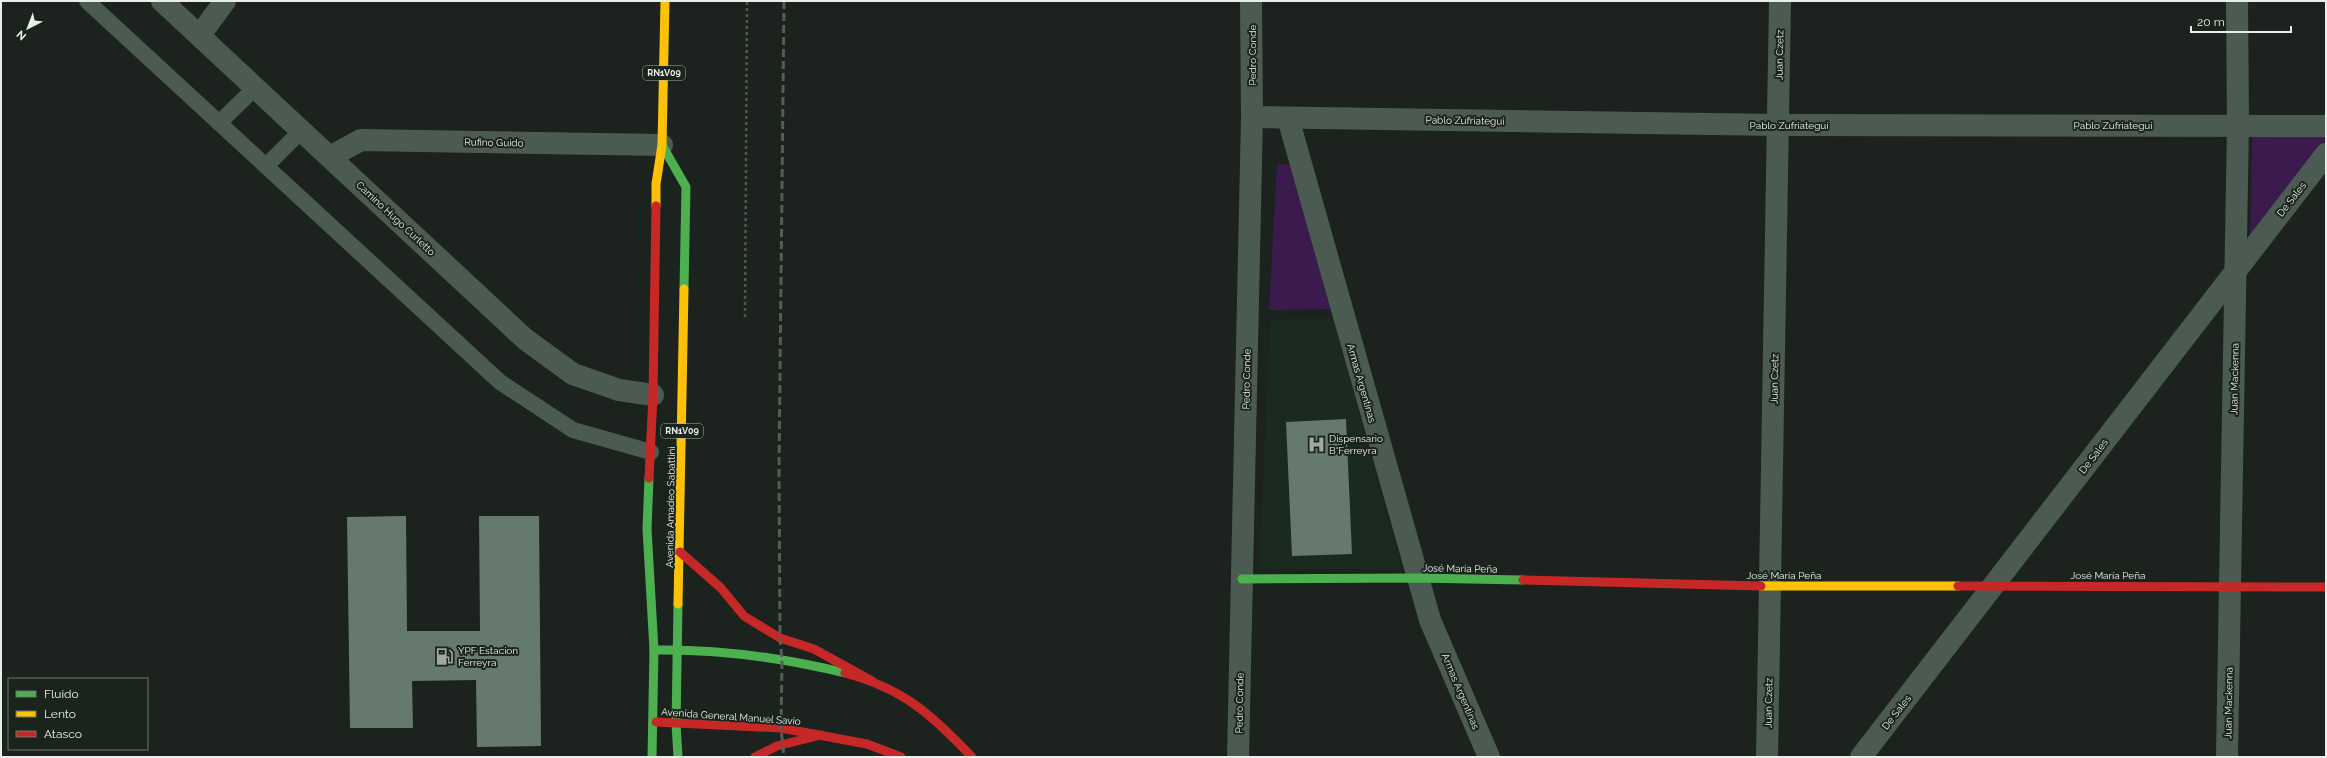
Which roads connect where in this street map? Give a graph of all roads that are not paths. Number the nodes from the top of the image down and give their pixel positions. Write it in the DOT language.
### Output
graph roads {
  1 [pos="87,1"];
  2 [pos="162,1"];
  3 [pos="225,1"];
  4 [pos="665,1"];
  5 [pos="1251,1"];
  6 [pos="1780,1"];
  7 [pos="2237,1"];
  8 [pos="200,35"];
  9 [pos="256,87"];
  10 [pos="1252,118"];
  11 [pos="1288,118"];
  12 [pos="219,123"];
  13 [pos="1778,125"];
  14 [pos="2238,125"];
  15 [pos="2326,126"];
  16 [pos="302,130"];
  17 [pos="662,145"];
  18 [pos="2326,154"];
  19 [pos="330,157"];
  20 [pos="266,166"];
  21 [pos="2235,270"];
  22 [pos="653,395"];
  23 [pos="651,452"];
  24 [pos="680,552"];
  25 [pos="1242,578"];
  26 [pos="1417,578"];
  27 [pos="1994,585"];
  28 [pos="1770,586"];
  29 [pos="2230,586"];
  30 [pos="2326,587"];
  31 [pos="678,649"];
  32 [pos="654,650"];
  33 [pos="872,681"];
  34 [pos="651,721"];
  35 [pos="676,724"];
  36 [pos="821,735"];
  37 [pos="649,753"];
  38 [pos="678,757"];
  39 [pos="755,757"];
  40 [pos="901,757"];
  41 [pos="972,757"];
  42 [pos="1238,757"];
  43 [pos="1489,757"];
  44 [pos="1766,757"];
  45 [pos="1861,757"];
  46 [pos="2227,757"];
  1 -- 12 [label="lane"];
  2 -- 8 [label="street, Camino Hugo Curletto"];
  3 -- 8 [label="street"];
  4 -- 17 [label="main road, Avenida Amadeo Sabattini / RN1V09"];
  5 -- 10 [label="street, Pedro Conde"];
  6 -- 13 [label="street, Juan Czetz"];
  7 -- 14 [label="street, Juan Mackenna"];
  8 -- 9 [label="street, Camino Hugo Curletto"];
  9 -- 12 [label="lane"];
  9 -- 16 [label="street, Camino Hugo Curletto"];
  10 -- 11 [label="street, Pablo Zufriategui"];
  10 -- 25 [label="street, Pedro Conde"];
  11 -- 13 [label="street, Pablo Zufriategui"];
  11 -- 26 [label="street, Armas Argentinas"];
  12 -- 20 [label="lane"];
  13 -- 14 [label="street, Pablo Zufriategui"];
  13 -- 28 [label="street, Juan Czetz"];
  14 -- 15 [label="street, Pablo Zufriategui"];
  14 -- 21 [label="street, Juan Mackenna"];
  16 -- 19 [label="street, Camino Hugo Curletto"];
  16 -- 20 [label="lane"];
  17 -- 19 [label="street, Rufino Guido"];
  17 -- 22 [label="main road, Avenida Amadeo Sabattini / RN1V09"];
  17 -- 24 [label="main road, Avenida Amadeo Sabattini / RN1V09"];
  18 -- 21 [label="street, De Sales"];
  19 -- 22 [label="street, Camino Hugo Curletto"];
  20 -- 23 [label="lane"];
  21 -- 27 [label="street, De Sales"];
  21 -- 29 [label="street, Juan Mackenna"];
  22 -- 23 [label="main road, Avenida Amadeo Sabattini / RN1V09"];
  23 -- 32 [label="main road, Avenida Amadeo Sabattini / RN1V09"];
  24 -- 31 [label="main road, Avenida Amadeo Sabattini / RN1V09"];
  24 -- 33 [label="main road"];
  25 -- 26 [label="main road, José María Peña"];
  25 -- 42 [label="street, Pedro Conde"];
  26 -- 28 [label="main road, José María Peña"];
  26 -- 43 [label="street, Armas Argentinas"];
  27 -- 28 [label="main road, José María Peña"];
  27 -- 29 [label="main road, José María Peña"];
  27 -- 45 [label="street, De Sales"];
  28 -- 44 [label="street, Juan Czetz"];
  29 -- 30 [label="main road, José María Peña"];
  29 -- 46 [label="street, Juan Mackenna"];
  31 -- 32 [label="main road"];
  31 -- 33 [label="main road"];
  31 -- 35 [label="main road, Avenida Amadeo Sabattini / RN1V09"];
  32 -- 34 [label="main road, Avenida Amadeo Sabattini / RN1V09"];
  33 -- 41 [label="main road"];
  34 -- 35 [label="main road, Avenida General Manuel Savio"];
  34 -- 37 [label="main road, Avenida Amadeo Sabattini / RN1V09"];
  35 -- 36 [label="main road, Avenida General Manuel Savio"];
  35 -- 38 [label="main road, Avenida Amadeo Sabattini / RN1V09"];
  36 -- 39 [label="main road"];
  36 -- 40 [label="main road, Avenida General Manuel Savio"];
}
